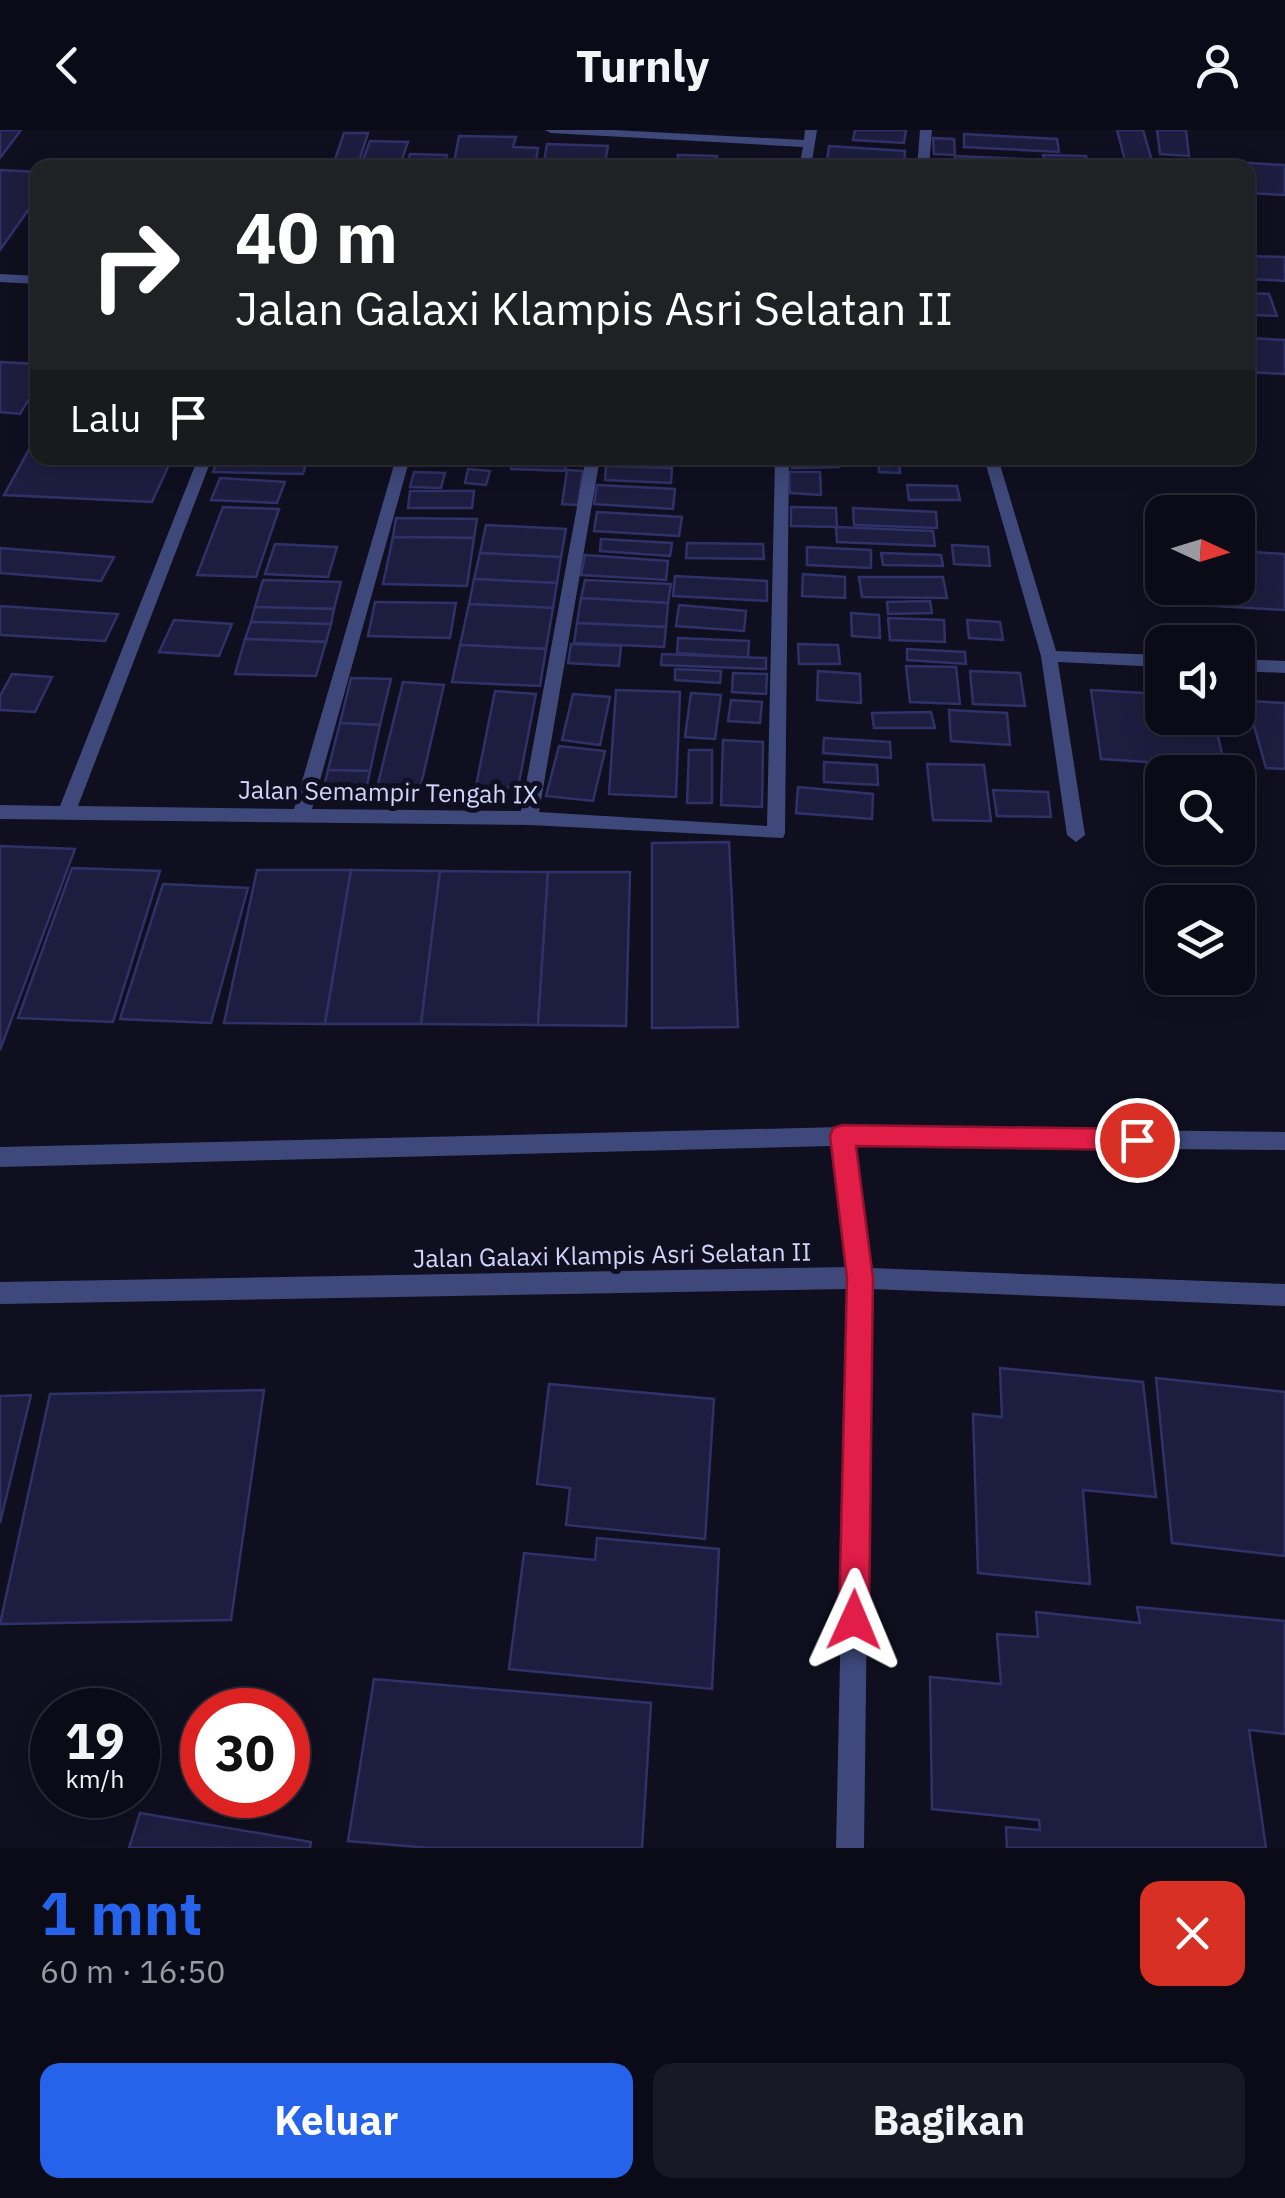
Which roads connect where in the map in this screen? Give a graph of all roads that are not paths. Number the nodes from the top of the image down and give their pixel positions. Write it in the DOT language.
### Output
graph roads {
  1 [pos="552,130"];
  2 [pos="811,130"];
  3 [pos="926,130"];
  4 [pos="808,144"];
  5 [pos="806,160"];
  6 [pos="924,160"];
  7 [pos="0,278"];
  8 [pos="30,280"];
  9 [pos="202,465"];
  10 [pos="401,465"];
  11 [pos="591,465"];
  12 [pos="782,465"];
  13 [pos="994,465"];
  14 [pos="1049,656"];
  15 [pos="1145,661"];
  16 [pos="1255,666"];
  17 [pos="1285,667"];
  18 [pos="0,812"];
  19 [pos="66,812"];
  20 [pos="301,816"];
  21 [pos="529,818"];
  22 [pos="1076,835"];
  23 [pos="842,1136"];
  24 [pos="1285,1141"];
  25 [pos="0,1156"];
  26 [pos="860,1278"];
  27 [pos="0,1294"];
  28 [pos="1285,1295"];
  29 [pos="850,1848"];
  1 -- 4 [label="street"];
  2 -- 4 [label="street"];
  3 -- 6 [label="street"];
  4 -- 5 [label="street"];
  7 -- 8 [label="street"];
  9 -- 19 [label="street"];
  10 -- 20 [label="street"];
  11 -- 21 [label="street"];
  12 -- 21 [label="street, Jalan Semampir Tengah IX"];
  13 -- 14 [label="street"];
  14 -- 15 [label="street"];
  14 -- 22 [label="street"];
  16 -- 17 [label="street"];
  18 -- 19 [label="street, Jalan Semampir Tengah IX"];
  19 -- 20 [label="street, Jalan Semampir Tengah IX"];
  20 -- 21 [label="street, Jalan Semampir Tengah IX"];
  23 -- 24 [label="street"];
  23 -- 25 [label="street"];
  23 -- 26 [label="street"];
  26 -- 27 [label="street, Jalan Galaxi Klampis Asri Selatan II"];
  26 -- 28 [label="street, Jalan Galaxi Klampis Asri Selatan II"];
  26 -- 29 [label="street"];
}
